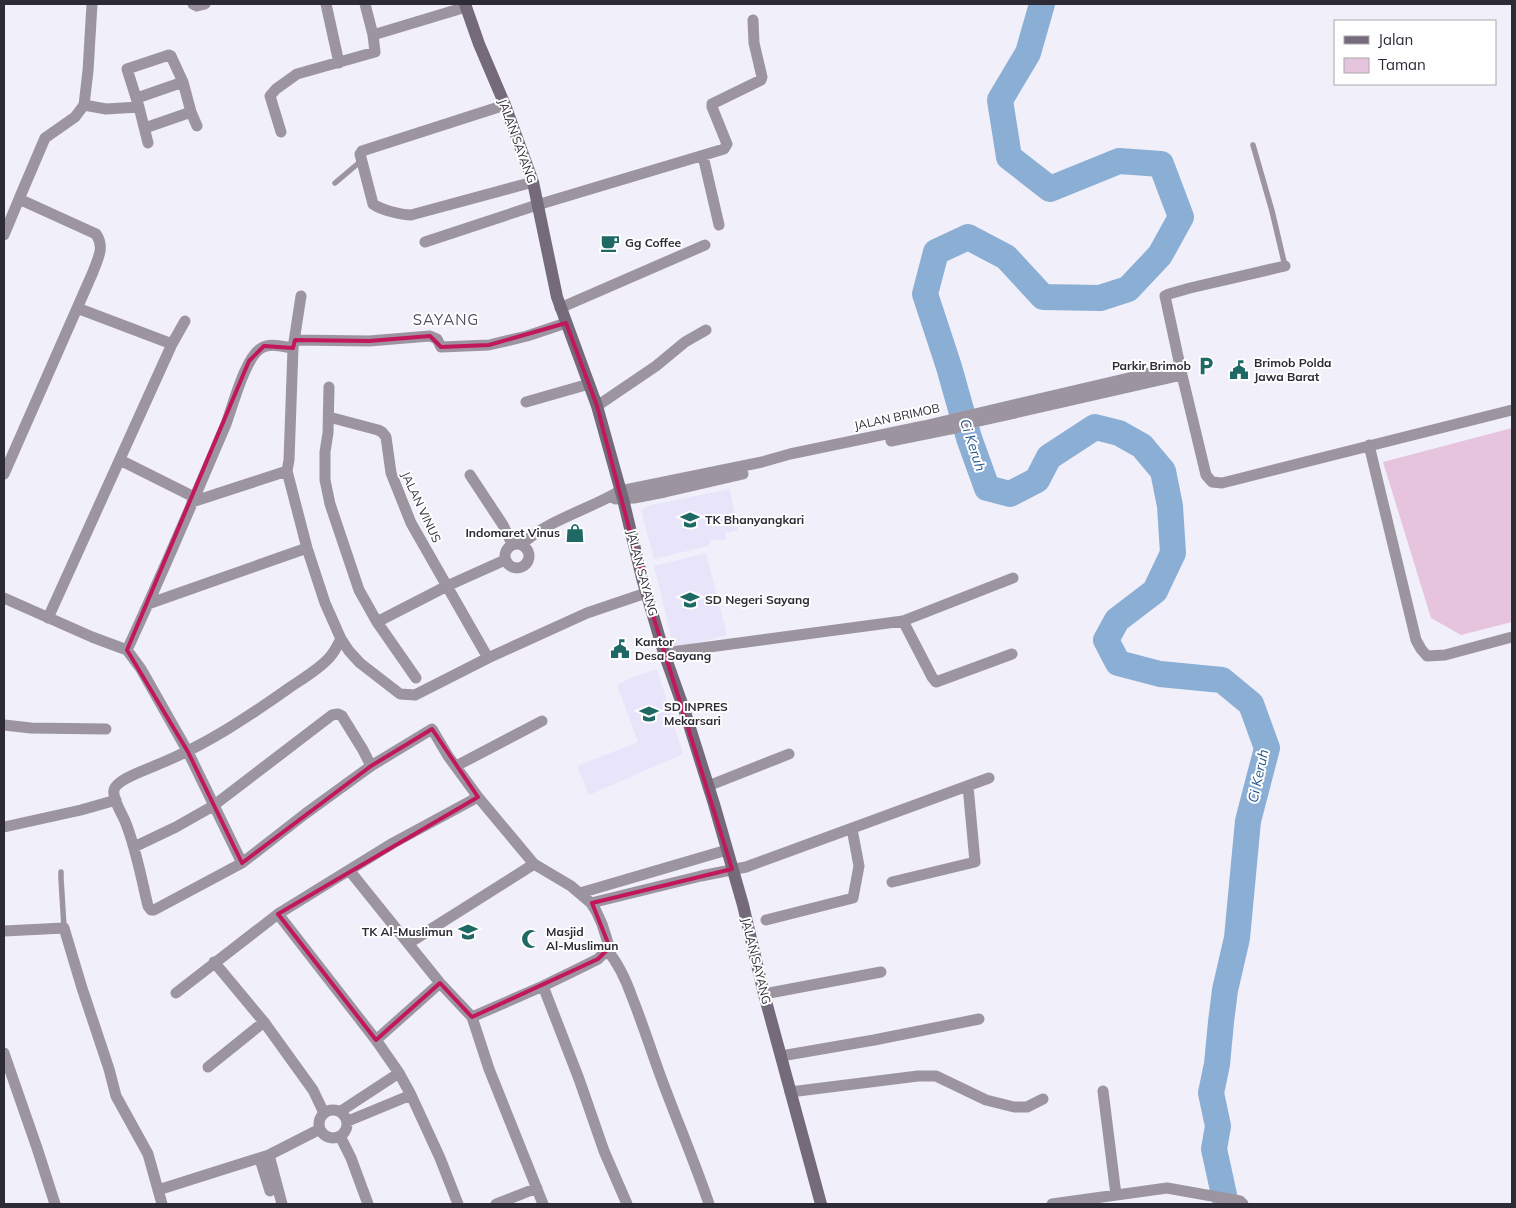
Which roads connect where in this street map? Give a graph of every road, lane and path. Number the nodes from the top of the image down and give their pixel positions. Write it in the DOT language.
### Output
graph roads {
  1 [pos="92,4"];
  2 [pos="193,4"];
  3 [pos="205,4"];
  4 [pos="326,4"];
  5 [pos="365,4"];
  6 [pos="466,6"];
  7 [pos="753,20"];
  8 [pos="373,35"];
  9 [pos="339,63"];
  10 [pos="183,82"];
  11 [pos="138,103"];
  12 [pos="84,105"];
  13 [pos="505,105"];
  14 [pos="191,112"];
  15 [pos="197,126"];
  16 [pos="144,128"];
  17 [pos="281,132"];
  18 [pos="148,143"];
  19 [pos="1253,145"];
  20 [pos="703,156"];
  21 [pos="361,161"];
  22 [pos="533,182"];
  23 [pos="336,183"];
  24 [pos="20,198"];
  25 [pos="537,204"];
  26 [pos="6,221"];
  27 [pos="719,225"];
  28 [pos="4,235"];
  29 [pos="425,242"];
  30 [pos="705,245"];
  31 [pos="1285,266"];
  32 [pos="301,296"];
  33 [pos="77,308"];
  34 [pos="560,308"];
  35 [pos="185,321"];
  36 [pos="566,323"];
  37 [pos="706,330"];
  38 [pos="172,344"];
  39 [pos="294,344"];
  40 [pos="1181,371"];
  41 [pos="589,384"];
  42 [pos="329,388"];
  43 [pos="526,402"];
  44 [pos="597,406"];
  45 [pos="1512,410"];
  46 [pos="329,417"];
  47 [pos="1369,445"];
  48 [pos="120,460"];
  49 [pos="287,471"];
  50 [pos="4,474"];
  51 [pos="470,476"];
  52 [pos="621,495"];
  53 [pos="193,499"];
  54 [pos="517,544"];
  55 [pos="307,548"];
  56 [pos="505,560"];
  57 [pos="1013,578"];
  58 [pos="447,586"];
  59 [pos="646,593"];
  60 [pos="4,598"];
  61 [pos="148,604"];
  62 [pos="48,618"];
  63 [pos="903,621"];
  64 [pos="377,622"];
  65 [pos="1512,637"];
  66 [pos="341,639"];
  67 [pos="127,650"];
  68 [pos="664,653"];
  69 [pos="1012,654"];
  70 [pos="488,658"];
  71 [pos="416,678"];
  72 [pos="542,721"];
  73 [pos="4,725"];
  74 [pos="106,729"];
  75 [pos="188,752"];
  76 [pos="789,754"];
  77 [pos="371,766"];
  78 [pos="456,766"];
  79 [pos="989,778"];
  80 [pos="708,786"];
  81 [pos="968,786"];
  82 [pos="478,797"];
  83 [pos="116,800"];
  84 [pos="213,806"];
  85 [pos="4,827"];
  86 [pos="852,829"];
  87 [pos="134,847"];
  88 [pos="727,850"];
  89 [pos="242,863"];
  90 [pos="534,864"];
  91 [pos="732,869"];
  92 [pos="349,870"];
  93 [pos="62,872"];
  94 [pos="892,882"];
  95 [pos="586,898"];
  96 [pos="278,914"];
  97 [pos="766,920"];
  98 [pos="64,928"];
  99 [pos="4,931"];
  100 [pos="409,943"];
  101 [pos="607,950"];
  102 [pos="214,962"];
  103 [pos="881,972"];
  104 [pos="440,983"];
  105 [pos="543,986"];
  106 [pos="176,992"];
  107 [pos="764,994"];
  108 [pos="472,1017"];
  109 [pos="979,1019"];
  110 [pos="264,1022"];
  111 [pos="376,1040"];
  112 [pos="4,1053"];
  113 [pos="781,1056"];
  114 [pos="208,1067"];
  115 [pos="399,1073"];
  116 [pos="1103,1091"];
  117 [pos="790,1092"];
  118 [pos="412,1095"];
  119 [pos="1043,1099"];
  120 [pos="324,1112"];
  121 [pos="344,1116"];
  122 [pos="320,1129"];
  123 [pos="340,1136"];
  124 [pos="264,1157"];
  125 [pos="537,1188"];
  126 [pos="158,1190"];
  127 [pos="1116,1195"];
  128 [pos="1241,1202"];
  129 [pos="55,1204"];
  130 [pos="162,1204"];
  131 [pos="275,1204"];
  132 [pos="282,1204"];
  133 [pos="368,1204"];
  134 [pos="458,1204"];
  135 [pos="496,1204"];
  136 [pos="543,1204"];
  137 [pos="627,1204"];
  138 [pos="709,1204"];
  139 [pos="821,1204"];
  140 [pos="1052,1204"];
  1 -- 12 [label="street"];
  2 -- 3 [label="street"];
  4 -- 9 [label="street"];
  5 -- 8 [label="street"];
  6 -- 8 [label="street"];
  6 -- 13 [label="main road, JALAN SAYANG"];
  7 -- 20 [label="street"];
  8 -- 9 [label="street"];
  9 -- 17 [label="street"];
  10 -- 11 [label="street"];
  10 -- 11 [label="street"];
  10 -- 14 [label="street"];
  11 -- 12 [label="street"];
  11 -- 16 [label="street"];
  12 -- 24 [label="street"];
  13 -- 21 [label="street"];
  13 -- 22 [label="main road, JALAN SAYANG"];
  14 -- 15 [label="street"];
  14 -- 16 [label="street"];
  16 -- 18 [label="street"];
  19 -- 31 [label="lane"];
  20 -- 25 [label="street"];
  20 -- 27 [label="street"];
  21 -- 22 [label="street"];
  21 -- 23 [label="lane"];
  22 -- 25 [label="main road, JALAN SAYANG"];
  24 -- 26 [label="street"];
  24 -- 33 [label="street"];
  25 -- 29 [label="street"];
  25 -- 34 [label="main road, JALAN SAYANG"];
  26 -- 28 [label="street"];
  30 -- 34 [label="street"];
  31 -- 40 [label="street"];
  32 -- 39 [label="street"];
  33 -- 38 [label="street"];
  33 -- 50 [label="street"];
  34 -- 36 [label="main road, JALAN SAYANG"];
  35 -- 38 [label="street"];
  36 -- 39 [label="street"];
  36 -- 41 [label="main road, JALAN SAYANG"];
  37 -- 44 [label="street"];
  38 -- 48 [label="street"];
  39 -- 49 [label="street"];
  39 -- 53 [label="street"];
  40 -- 47 [label="street"];
  40 -- 52 [label="street, JALAN BRIMOB"];
  41 -- 43 [label="street"];
  41 -- 44 [label="main road, JALAN SAYANG"];
  42 -- 46 [label="street"];
  44 -- 52 [label="main road, JALAN SAYANG"];
  45 -- 47 [label="street"];
  46 -- 58 [label="street, JALAN VINUS"];
  46 -- 64 [label="street"];
  47 -- 65 [label="street"];
  48 -- 53 [label="street"];
  48 -- 62 [label="street"];
  49 -- 53 [label="street"];
  49 -- 55 [label="street"];
  51 -- 54 [label="street"];
  52 -- 54 [label="street"];
  52 -- 59 [label="main road, JALAN SAYANG"];
  53 -- 61 [label="street"];
  54 -- 56 [label="street"];
  54 -- 56 [label="street"];
  55 -- 61 [label="street"];
  55 -- 66 [label="street"];
  56 -- 58 [label="street"];
  57 -- 63 [label="street"];
  58 -- 64 [label="street"];
  58 -- 70 [label="street, JALAN VINUS"];
  59 -- 68 [label="main road, JALAN SAYANG"];
  59 -- 70 [label="street"];
  60 -- 62 [label="street"];
  61 -- 67 [label="street"];
  62 -- 67 [label="street"];
  63 -- 68 [label="street"];
  63 -- 69 [label="street"];
  64 -- 71 [label="street"];
  66 -- 70 [label="street"];
  66 -- 75 [label="street"];
  67 -- 75 [label="street"];
  68 -- 80 [label="main road, JALAN SAYANG"];
  72 -- 78 [label="street"];
  73 -- 74 [label="street"];
  75 -- 83 [label="street"];
  75 -- 84 [label="street"];
  76 -- 80 [label="street"];
  77 -- 78 [label="street"];
  77 -- 84 [label="street"];
  77 -- 89 [label="street"];
  78 -- 82 [label="street"];
  79 -- 81 [label="street"];
  80 -- 88 [label="main road, JALAN SAYANG"];
  81 -- 86 [label="street"];
  81 -- 94 [label="street"];
  82 -- 90 [label="street"];
  82 -- 92 [label="street"];
  83 -- 85 [label="street"];
  83 -- 87 [label="street"];
  84 -- 87 [label="street"];
  84 -- 89 [label="street"];
  86 -- 91 [label="street"];
  86 -- 97 [label="street"];
  87 -- 89 [label="street"];
  88 -- 91 [label="main road, JALAN SAYANG"];
  88 -- 95 [label="street"];
  90 -- 95 [label="street"];
  90 -- 100 [label="street"];
  91 -- 95 [label="street"];
  91 -- 107 [label="main road, JALAN SAYANG"];
  92 -- 96 [label="street"];
  92 -- 100 [label="street"];
  93 -- 98 [label="lane"];
  95 -- 101 [label="street"];
  96 -- 102 [label="street"];
  96 -- 111 [label="street"];
  98 -- 99 [label="street"];
  98 -- 126 [label="street"];
  100 -- 104 [label="street"];
  101 -- 105 [label="street"];
  101 -- 138 [label="street"];
  102 -- 106 [label="street"];
  102 -- 110 [label="street"];
  103 -- 107 [label="street"];
  104 -- 108 [label="street"];
  104 -- 111 [label="street"];
  105 -- 108 [label="street"];
  105 -- 137 [label="street"];
  107 -- 113 [label="main road, JALAN SAYANG"];
  108 -- 125 [label="street"];
  109 -- 113 [label="street"];
  110 -- 114 [label="street"];
  110 -- 120 [label="street"];
  111 -- 115 [label="street"];
  112 -- 129 [label="street"];
  113 -- 117 [label="main road, JALAN SAYANG"];
  115 -- 118 [label="street"];
  115 -- 121 [label="street"];
  116 -- 127 [label="street"];
  117 -- 119 [label="street"];
  117 -- 139 [label="main road, JALAN SAYANG"];
  118 -- 121 [label="street"];
  118 -- 134 [label="street"];
  120 -- 121 [label="street"];
  120 -- 122 [label="street"];
  121 -- 123 [label="street"];
  122 -- 123 [label="street"];
  122 -- 124 [label="street"];
  123 -- 133 [label="street"];
  124 -- 126 [label="street"];
  124 -- 131 [label="street"];
  124 -- 132 [label="street"];
  125 -- 135 [label="street"];
  125 -- 136 [label="street"];
  126 -- 130 [label="street"];
  127 -- 128 [label="street"];
  127 -- 140 [label="street"];
}
